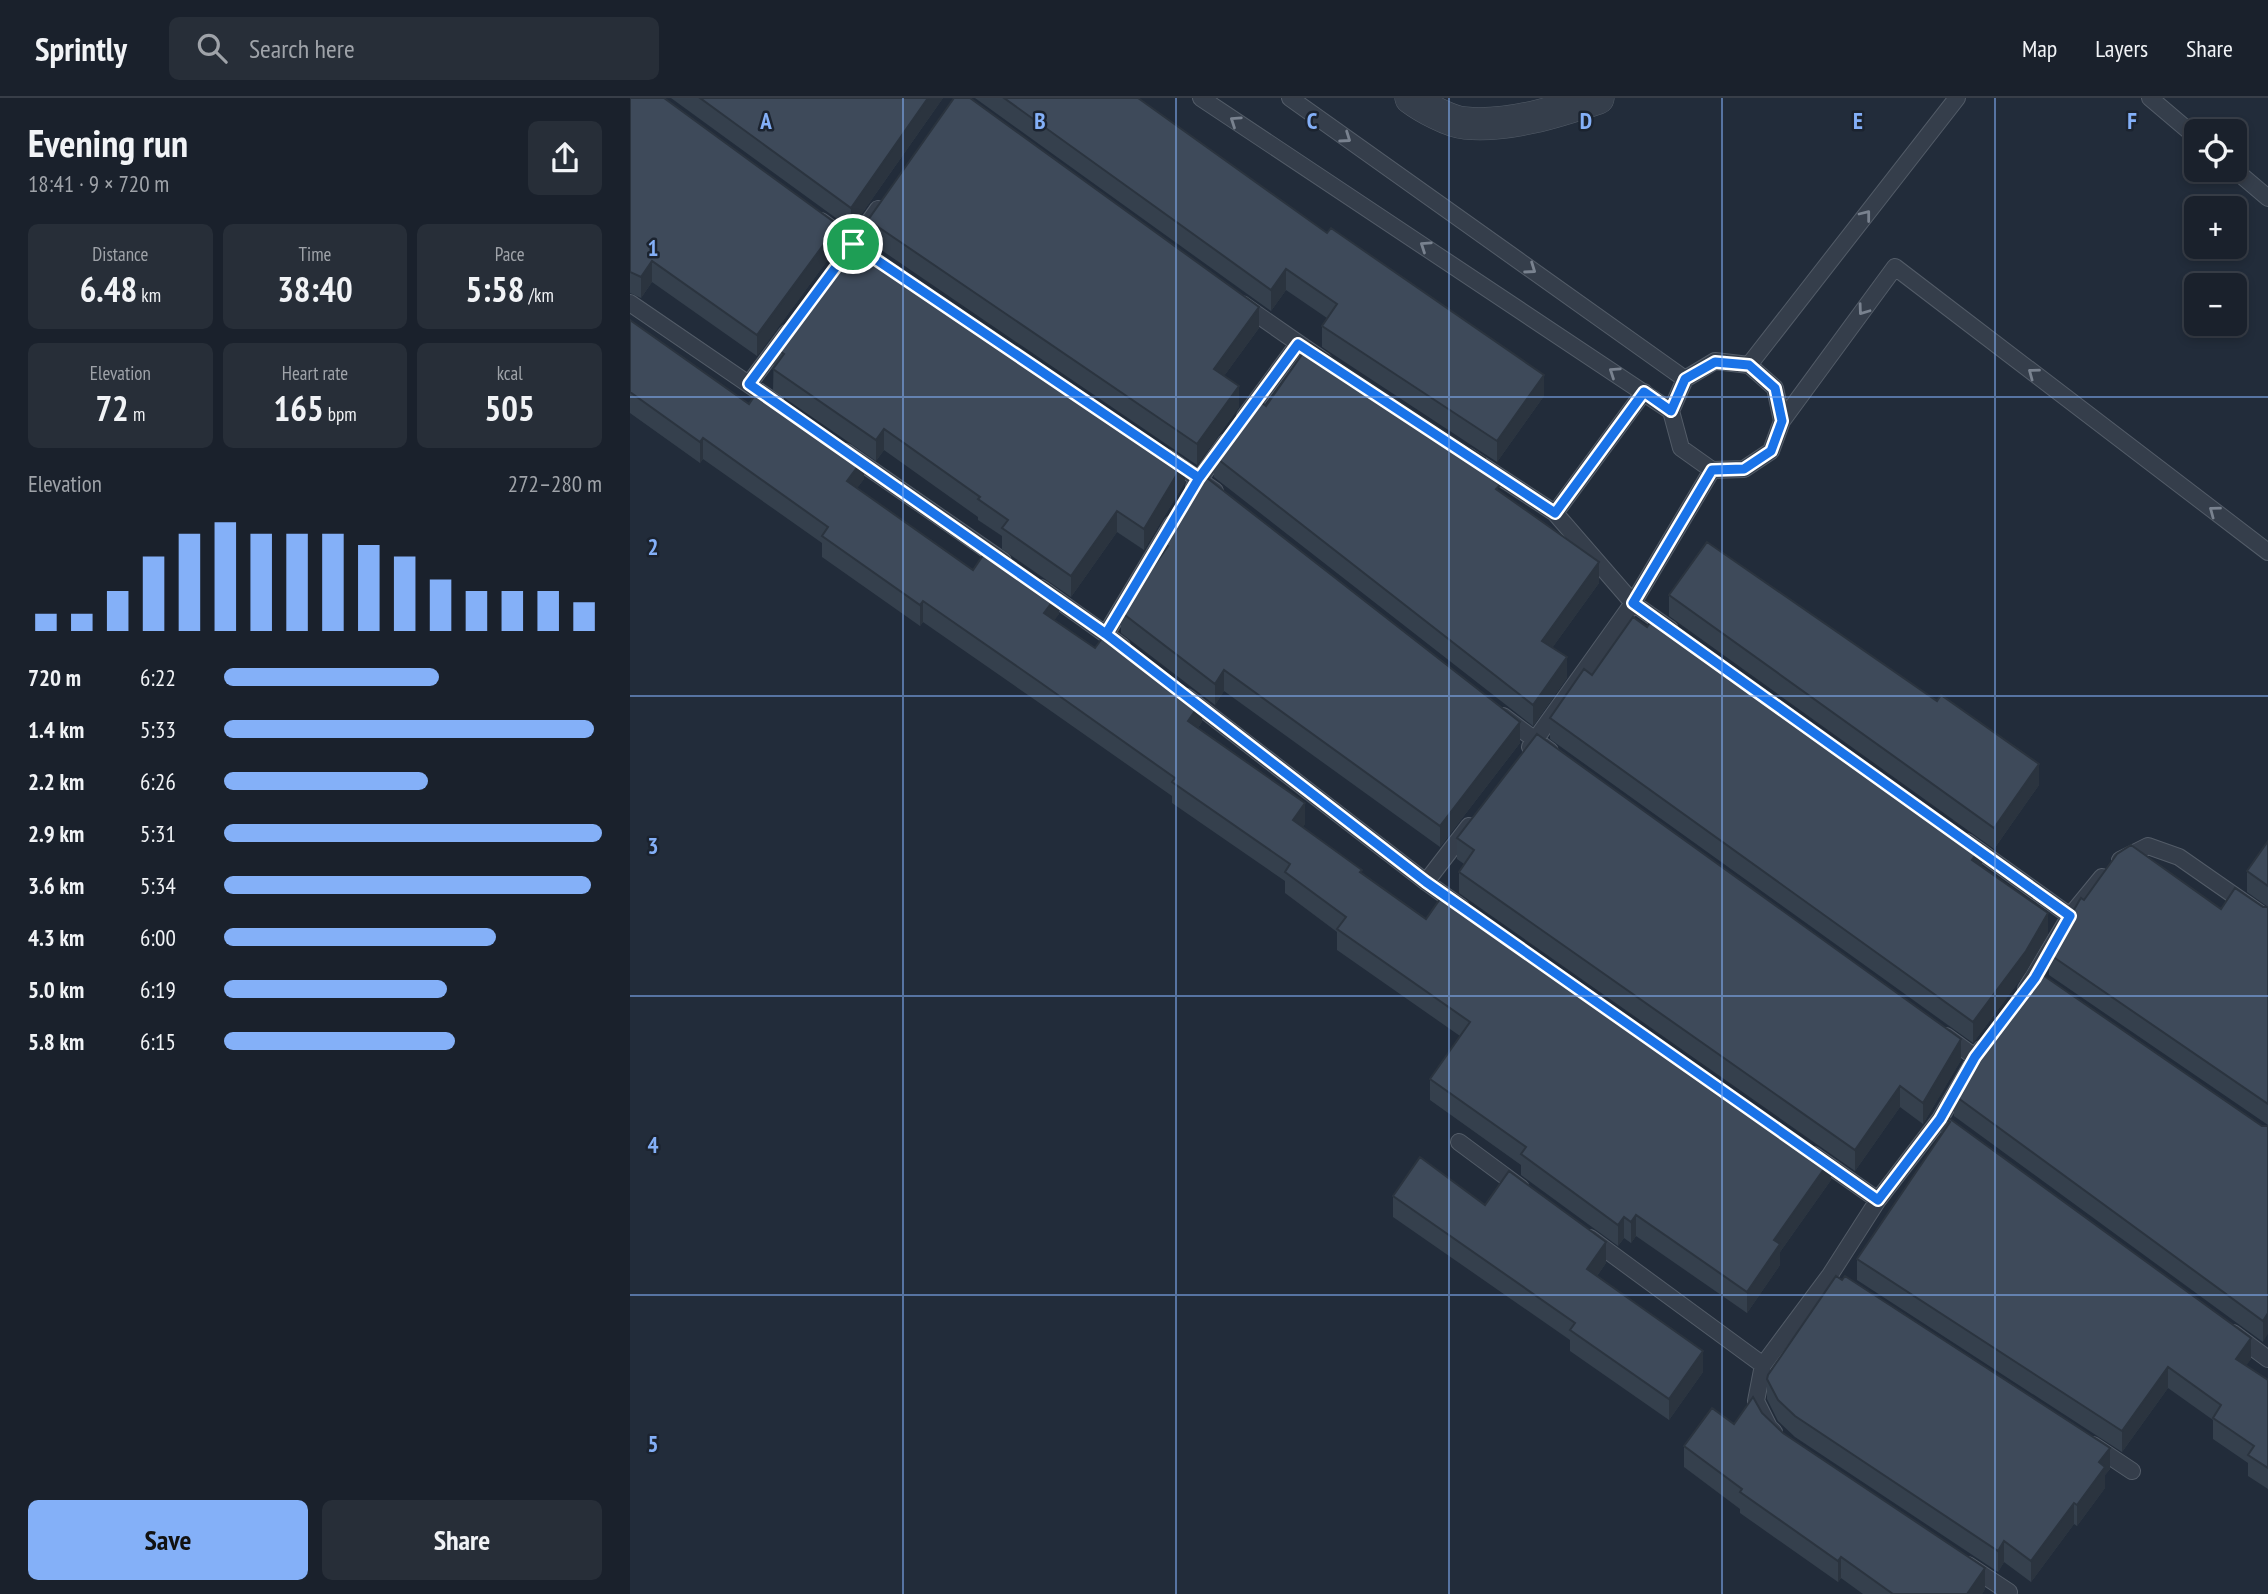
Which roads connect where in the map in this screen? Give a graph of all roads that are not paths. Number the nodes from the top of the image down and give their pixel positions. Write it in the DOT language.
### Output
graph roads {
  1 [pos="1201,98"];
  2 [pos="1290,98"];
  3 [pos="1411,98"];
  4 [pos="1598,98"];
  5 [pos="1957,98"];
  6 [pos="2150,98"];
  7 [pos="2184,127"];
  8 [pos="2247,180"];
  9 [pos="2268,198"];
  10 [pos="885,200"];
  11 [pos="809,212"];
  12 [pos="853,244"];
  13 [pos="876,260"];
  14 [pos="837,266"];
  15 [pos="1230,295"];
  16 [pos="630,303"];
  17 [pos="797,320"];
  18 [pos="1298,344"];
  19 [pos="1749,365"];
  20 [pos="1333,367"];
  21 [pos="1685,379"];
  22 [pos="749,384"];
  23 [pos="1644,392"];
  24 [pos="1671,411"];
  25 [pos="793,415"];
  26 [pos="1782,421"];
  27 [pos="1450,444"];
  28 [pos="838,446"];
  29 [pos="1153,447"];
  30 [pos="1712,470"];
  31 [pos="1199,478"];
  32 [pos="1232,504"];
  33 [pos="1555,513"];
  34 [pos="2268,552"];
  35 [pos="1633,603"];
  36 [pos="1106,634"];
  37 [pos="1678,635"];
  38 [pos="1139,659"];
  39 [pos="1172,685"];
  40 [pos="1492,707"];
  41 [pos="1535,741"];
  42 [pos="1557,757"];
  43 [pos="1518,762"];
  44 [pos="1476,817"];
  45 [pos="1958,835"];
  46 [pos="1426,882"];
  47 [pos="1471,914"];
  48 [pos="2070,916"];
  49 [pos="2268,919"];
  50 [pos="2020,998"];
  51 [pos="1930,1025"];
  52 [pos="1990,1037"];
  53 [pos="1975,1057"];
  54 [pos="1459,1142"];
  55 [pos="1799,1145"];
  56 [pos="1538,1200"];
  57 [pos="1878,1200"];
  58 [pos="1583,1233"];
  59 [pos="2224,1327"];
  60 [pos="2268,1359"];
  61 [pos="1763,1365"];
  62 [pos="2074,1433"];
  63 [pos="1789,1445"];
  64 [pos="2132,1471"];
  65 [pos="1951,1553"];
  66 [pos="2008,1592"];
  23 -- 1 [label="lane, one-way"];
  2 -- 21 [label="lane, one-way"];
  3 -- 4 [label="street"];
  19 -- 5 [label="lane, one-way"];
  6 -- 7 [label="lane"];
  8 -- 9 [label="lane"];
  10 -- 12 [label="lane"];
  11 -- 12 [label="lane"];
  12 -- 13 [label="lane"];
  12 -- 14 [label="lane"];
  15 -- 18 [label="lane"];
  16 -- 22 [label="lane"];
  17 -- 22 [label="lane"];
  18 -- 20 [label="lane"];
  18 -- 31 [label="lane"];
  19 -- 21 [label="lane"];
  19 -- 26 [label="lane"];
  21 -- 24 [label="lane"];
  22 -- 25 [label="lane"];
  23 -- 24 [label="lane"];
  23 -- 33 [label="lane"];
  24 -- 30 [label="lane"];
  26 -- 30 [label="lane"];
  34 -- 26 [label="lane, one-way"];
  27 -- 33 [label="lane"];
  28 -- 36 [label="lane"];
  29 -- 31 [label="lane"];
  30 -- 35 [label="lane"];
  31 -- 32 [label="lane"];
  31 -- 36 [label="lane"];
  33 -- 35 [label="lane"];
  35 -- 37 [label="lane"];
  35 -- 41 [label="lane"];
  36 -- 38 [label="lane"];
  39 -- 46 [label="lane"];
  40 -- 41 [label="lane"];
  41 -- 42 [label="lane"];
  41 -- 43 [label="lane"];
  44 -- 46 [label="lane"];
  45 -- 48 [label="lane"];
  46 -- 47 [label="lane"];
  48 -- 49 [label="lane"];
  48 -- 50 [label="lane"];
  51 -- 53 [label="lane"];
  52 -- 53 [label="lane"];
  53 -- 57 [label="lane"];
  54 -- 56 [label="lane"];
  55 -- 57 [label="lane"];
  57 -- 61 [label="lane"];
  58 -- 61 [label="lane"];
  59 -- 60 [label="lane"];
  61 -- 63 [label="lane"];
  62 -- 64 [label="lane"];
  65 -- 66 [label="lane"];
}
